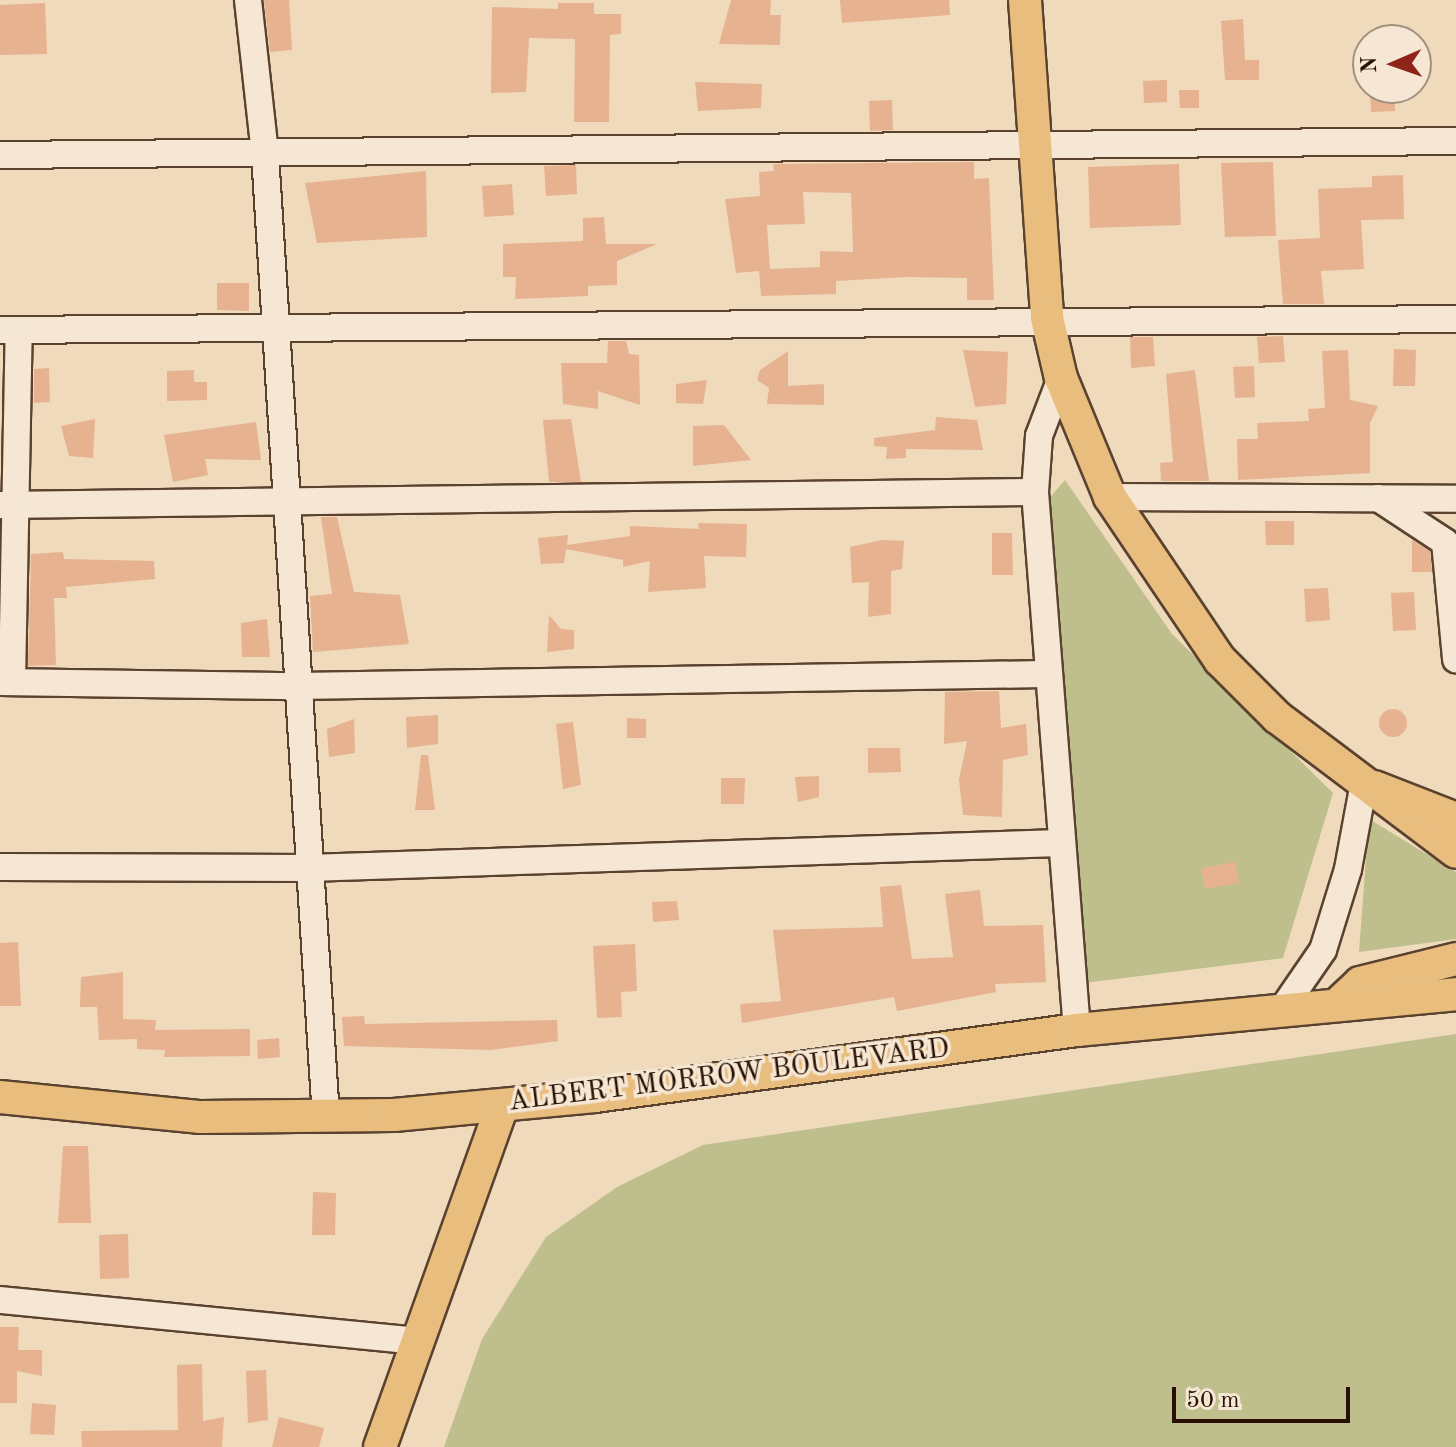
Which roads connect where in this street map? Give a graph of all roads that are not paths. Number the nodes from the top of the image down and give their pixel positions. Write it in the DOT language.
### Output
graph roads {
  1 [pos="248,0"];
  2 [pos="1025,0"];
  3 [pos="1456,141"];
  4 [pos="1035,142"];
  5 [pos="265,154"];
  6 [pos="0,155"];
  7 [pos="1047,318"];
  8 [pos="1456,319"];
  9 [pos="10,331"];
  10 [pos="276,334"];
  11 [pos="1061,378"];
  12 [pos="1035,492"];
  13 [pos="1110,497"];
  14 [pos="1378,498"];
  15 [pos="1456,499"];
  16 [pos="6,505"];
  17 [pos="284,506"];
  18 [pos="1456,659"];
  19 [pos="1044,674"];
  20 [pos="6,682"];
  21 [pos="298,686"];
  22 [pos="1364,783"];
  23 [pos="1456,819"];
  24 [pos="1061,843"];
  25 [pos="1456,852"];
  26 [pos="0,867"];
  27 [pos="308,868"];
  28 [pos="1456,959"];
  29 [pos="1456,994"];
  30 [pos="1338,1004"];
  31 [pos="1281,1011"];
  32 [pos="1077,1030"];
  33 [pos="0,1097"];
  34 [pos="502,1106"];
  35 [pos="326,1118"];
  36 [pos="0,1300"];
  37 [pos="418,1341"];
  38 [pos="380,1447"];
  1 -- 5 [label="street"];
  2 -- 4 [label="main road"];
  3 -- 4 [label="street"];
  4 -- 5 [label="street"];
  4 -- 7 [label="main road"];
  5 -- 6 [label="street"];
  5 -- 10 [label="street"];
  7 -- 8 [label="street"];
  7 -- 10 [label="street"];
  7 -- 11 [label="main road"];
  9 -- 10 [label="street"];
  9 -- 16 [label="street"];
  10 -- 17 [label="street"];
  11 -- 12 [label="street"];
  11 -- 13 [label="main road"];
  12 -- 17 [label="street"];
  12 -- 19 [label="street"];
  13 -- 14 [label="street"];
  13 -- 22 [label="main road"];
  14 -- 15 [label="street"];
  14 -- 18 [label="street"];
  16 -- 17 [label="street"];
  16 -- 20 [label="street"];
  17 -- 21 [label="street"];
  19 -- 21 [label="street"];
  19 -- 24 [label="street"];
  20 -- 21 [label="street"];
  21 -- 27 [label="street"];
  22 -- 23 [label="main road"];
  22 -- 25 [label="main road"];
  22 -- 31 [label="street"];
  24 -- 27 [label="street"];
  24 -- 32 [label="street"];
  26 -- 27 [label="street"];
  27 -- 35 [label="street"];
  28 -- 30 [label="main road"];
  29 -- 30 [label="main road, ALBERT MORROW BOULEVARD"];
  30 -- 31 [label="main road, ALBERT MORROW BOULEVARD"];
  31 -- 32 [label="main road, ALBERT MORROW BOULEVARD"];
  32 -- 34 [label="main road, ALBERT MORROW BOULEVARD"];
  33 -- 35 [label="main road, ALBERT MORROW BOULEVARD"];
  34 -- 35 [label="main road, ALBERT MORROW BOULEVARD"];
  34 -- 37 [label="main road"];
  36 -- 37 [label="street"];
  37 -- 38 [label="main road"];
}
